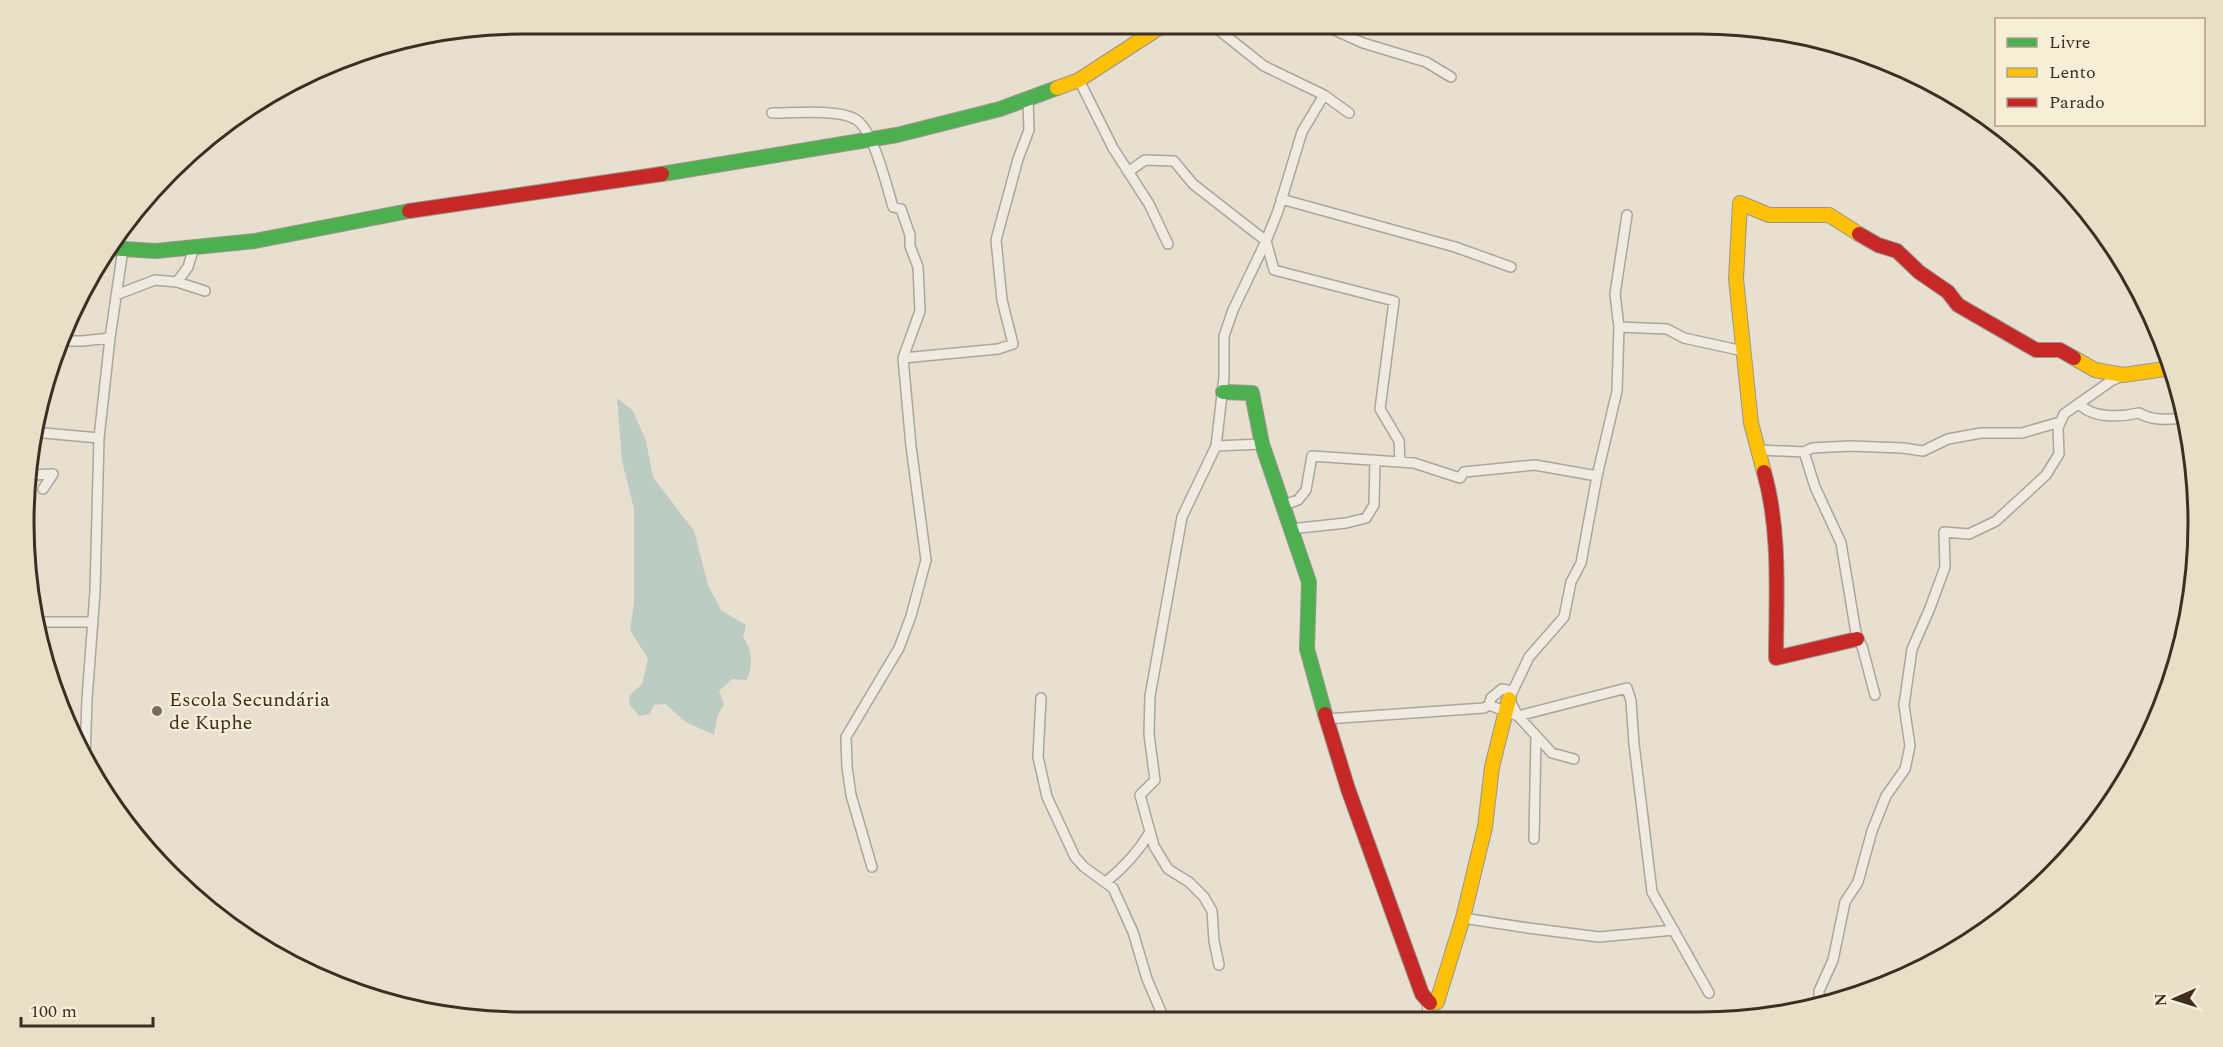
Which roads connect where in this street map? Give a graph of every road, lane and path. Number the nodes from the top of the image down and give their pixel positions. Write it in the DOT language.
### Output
graph roads {
  1 [pos="1147,34"];
  2 [pos="1224,34"];
  3 [pos="1344,34"];
  4 [pos="1451,77"];
  5 [pos="1079,80"];
  6 [pos="1324,96"];
  7 [pos="1028,100"];
  8 [pos="772,113"];
  9 [pos="1350,113"];
  10 [pos="871,139"];
  11 [pos="1128,172"];
  12 [pos="1281,199"];
  13 [pos="1627,214"];
  14 [pos="1266,242"];
  15 [pos="1167,244"];
  16 [pos="194,247"];
  17 [pos="119,249"];
  18 [pos="123,249"];
  19 [pos="1511,267"];
  20 [pos="177,282"];
  21 [pos="205,291"];
  22 [pos="116,295"];
  23 [pos="1619,327"];
  24 [pos="110,338"];
  25 [pos="70,341"];
  26 [pos="1743,351"];
  27 [pos="903,358"];
  28 [pos="2164,369"];
  29 [pos="2124,375"];
  30 [pos="1223,392"];
  31 [pos="2079,403"];
  32 [pos="2177,419"];
  33 [pos="2060,422"];
  34 [pos="43,433"];
  35 [pos="99,438"];
  36 [pos="1262,444"];
  37 [pos="1216,446"];
  38 [pos="1759,450"];
  39 [pos="1804,452"];
  40 [pos="1375,460"];
  41 [pos="1400,462"];
  42 [pos="38,475"];
  43 [pos="1597,476"];
  44 [pos="43,489"];
  45 [pos="1284,505"];
  46 [pos="1290,529"];
  47 [pos="45,622"];
  48 [pos="93,622"];
  49 [pos="1857,639"];
  50 [pos="1875,695"];
  51 [pos="1041,698"];
  52 [pos="1512,704"];
  53 [pos="1489,705"];
  54 [pos="1326,719"];
  55 [pos="1536,736"];
  56 [pos="86,741"];
  57 [pos="1574,759"];
  58 [pos="1150,832"];
  59 [pos="1534,839"];
  60 [pos="872,867"];
  61 [pos="1106,882"];
  62 [pos="1463,918"];
  63 [pos="1674,930"];
  64 [pos="1219,964"];
  65 [pos="1709,993"];
  66 [pos="1819,997"];
  67 [pos="1428,1003"];
  68 [pos="1161,1012"];
  69 [pos="1428,1012"];
  1 -- 5 [label="main road"];
  2 -- 6 [label="street"];
  3 -- 4 [label="street"];
  5 -- 7 [label="main road"];
  5 -- 11 [label="street"];
  6 -- 9 [label="street"];
  6 -- 12 [label="street"];
  7 -- 10 [label="main road"];
  7 -- 27 [label="street"];
  8 -- 10 [label="street"];
  10 -- 16 [label="main road"];
  10 -- 27 [label="street"];
  11 -- 14 [label="street"];
  11 -- 15 [label="street"];
  12 -- 14 [label="street"];
  12 -- 19 [label="street"];
  13 -- 23 [label="street"];
  14 -- 30 [label="street"];
  14 -- 41 [label="street"];
  16 -- 18 [label="main road"];
  16 -- 20 [label="street"];
  17 -- 18 [label="main road"];
  18 -- 22 [label="street"];
  20 -- 21 [label="street"];
  20 -- 22 [label="street"];
  22 -- 24 [label="street"];
  23 -- 26 [label="street"];
  23 -- 43 [label="street"];
  24 -- 25 [label="street"];
  24 -- 35 [label="street"];
  26 -- 29 [label="main road"];
  26 -- 38 [label="main road"];
  27 -- 60 [label="street"];
  28 -- 29 [label="main road"];
  29 -- 31 [label="street"];
  30 -- 36 [label="main road"];
  30 -- 37 [label="street"];
  31 -- 32 [label="street"];
  31 -- 33 [label="street"];
  33 -- 39 [label="street"];
  33 -- 66 [label="street"];
  34 -- 35 [label="street"];
  35 -- 48 [label="street"];
  36 -- 37 [label="street"];
  36 -- 45 [label="main road"];
  37 -- 58 [label="street"];
  38 -- 39 [label="street"];
  38 -- 49 [label="main road"];
  39 -- 49 [label="street"];
  40 -- 41 [label="street"];
  40 -- 45 [label="street"];
  40 -- 46 [label="street"];
  41 -- 43 [label="street"];
  42 -- 44 [label="street"];
  43 -- 52 [label="street"];
  45 -- 46 [label="main road"];
  46 -- 54 [label="main road"];
  47 -- 48 [label="street"];
  48 -- 56 [label="street"];
  49 -- 50 [label="street"];
  51 -- 61 [label="street"];
  52 -- 53 [label="street"];
  52 -- 53 [label="street"];
  52 -- 55 [label="street"];
  52 -- 62 [label="main road"];
  52 -- 63 [label="street"];
  53 -- 54 [label="street"];
  54 -- 67 [label="main road"];
  55 -- 57 [label="street"];
  55 -- 59 [label="street"];
  58 -- 61 [label="street"];
  58 -- 64 [label="street"];
  61 -- 68 [label="street"];
  62 -- 63 [label="street"];
  62 -- 67 [label="main road"];
  63 -- 65 [label="street"];
  67 -- 69 [label="street"];
}
